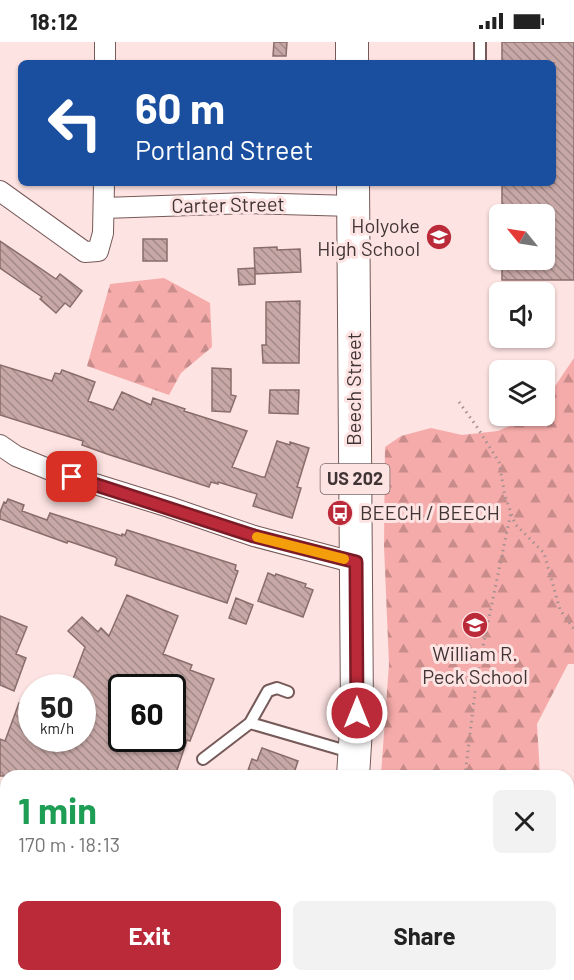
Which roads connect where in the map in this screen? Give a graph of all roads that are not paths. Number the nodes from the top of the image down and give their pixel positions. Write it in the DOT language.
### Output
graph roads {
  1 [pos="105,42"];
  2 [pos="352,42"];
  3 [pos="480,42"];
  4 [pos="105,60"];
  5 [pos="352,60"];
  6 [pos="480,60"];
  7 [pos="104,186"];
  8 [pos="0,191"];
  9 [pos="353,194"];
  10 [pos="104,208"];
  11 [pos="0,445"];
  12 [pos="356,562"];
  13 [pos="288,693"];
  14 [pos="250,723"];
  15 [pos="203,759"];
  16 [pos="354,765"];
  1 -- 4 [label="street"];
  2 -- 5 [label="main road"];
  3 -- 6 [label="lane"];
  7 -- 10 [label="street"];
  8 -- 10 [label="street"];
  9 -- 10 [label="street, Carter Street"];
  9 -- 12 [label="main road, Beech Street / US 202"];
  11 -- 12 [label="street"];
  12 -- 16 [label="main road, Beech Street / US 202"];
  13 -- 14 [label="lane"];
  14 -- 15 [label="lane"];
  14 -- 16 [label="lane"];
}
